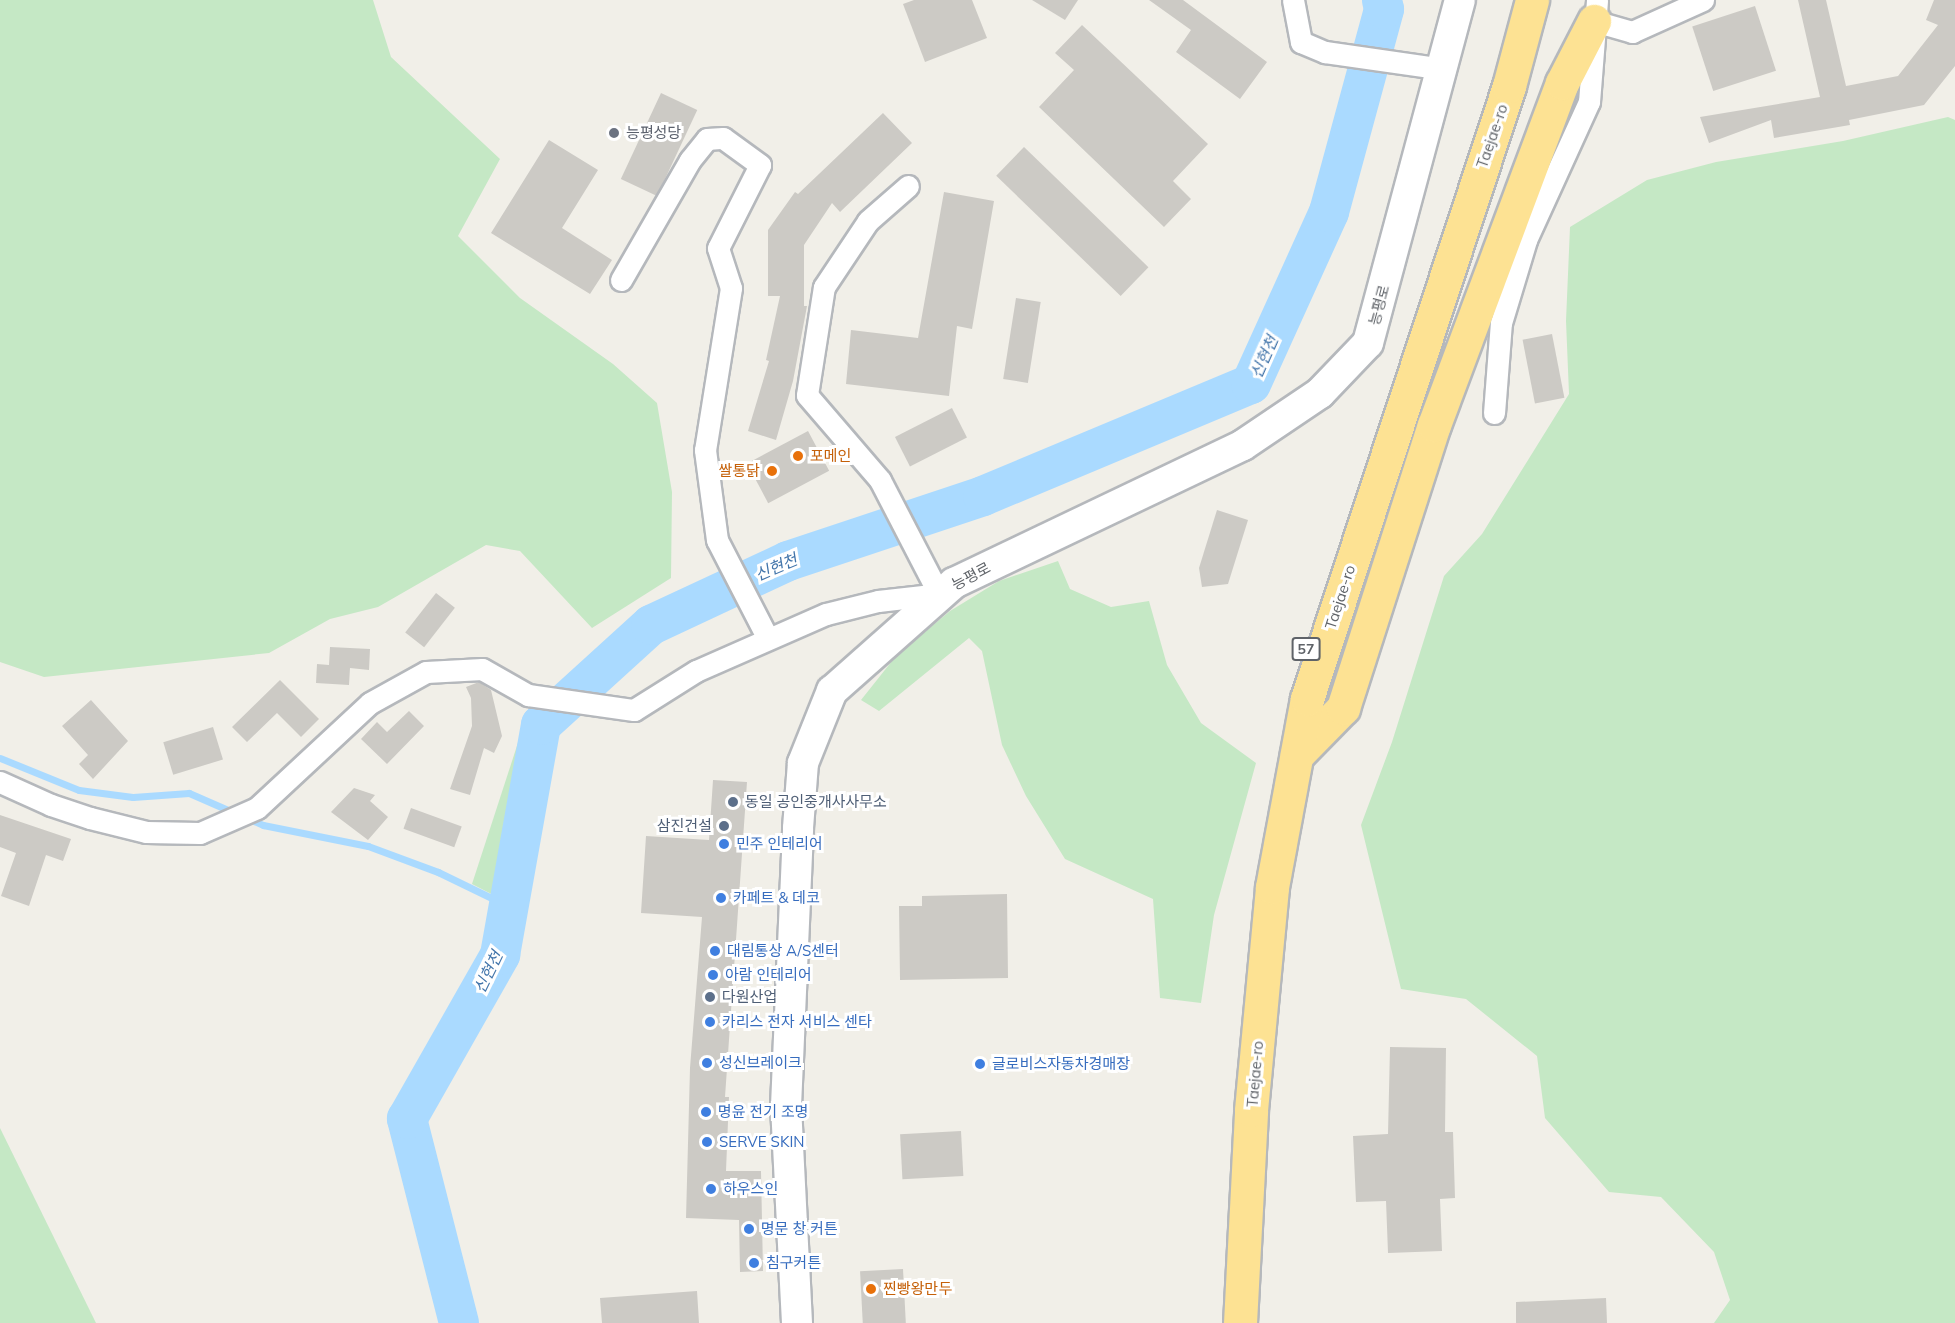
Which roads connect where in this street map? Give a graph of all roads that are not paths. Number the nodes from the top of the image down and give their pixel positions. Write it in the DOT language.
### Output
graph roads {
  1 [pos="1293,0"];
  2 [pos="1460,0"];
  3 [pos="1511,0"];
  4 [pos="1532,0"];
  5 [pos="1703,0"];
  6 [pos="1595,10"];
  7 [pos="1443,69"];
  8 [pos="908,186"];
  9 [pos="621,280"];
  10 [pos="1494,413"];
  11 [pos="939,594"];
  12 [pos="768,639"];
  13 [pos="1297,755"];
  14 [pos="0,782"];
  15 [pos="797,1323"];
  16 [pos="1222,1323"];
  17 [pos="1240,1323"];
  1 -- 7 [label="street"];
  2 -- 7 [label="main road, 능평로"];
  3 -- 16 [label="highway, Taejae-ro / 57"];
  4 -- 13 [label="highway, Taejae-ro / 57"];
  5 -- 6 [label="street"];
  6 -- 10 [label="street"];
  6 -- 13 [label="highway"];
  7 -- 11 [label="main road, 능평로"];
  8 -- 11 [label="street"];
  9 -- 12 [label="street"];
  11 -- 12 [label="street"];
  11 -- 15 [label="main road, 능평로"];
  12 -- 14 [label="street"];
  13 -- 17 [label="highway, Taejae-ro / 57"];
}
